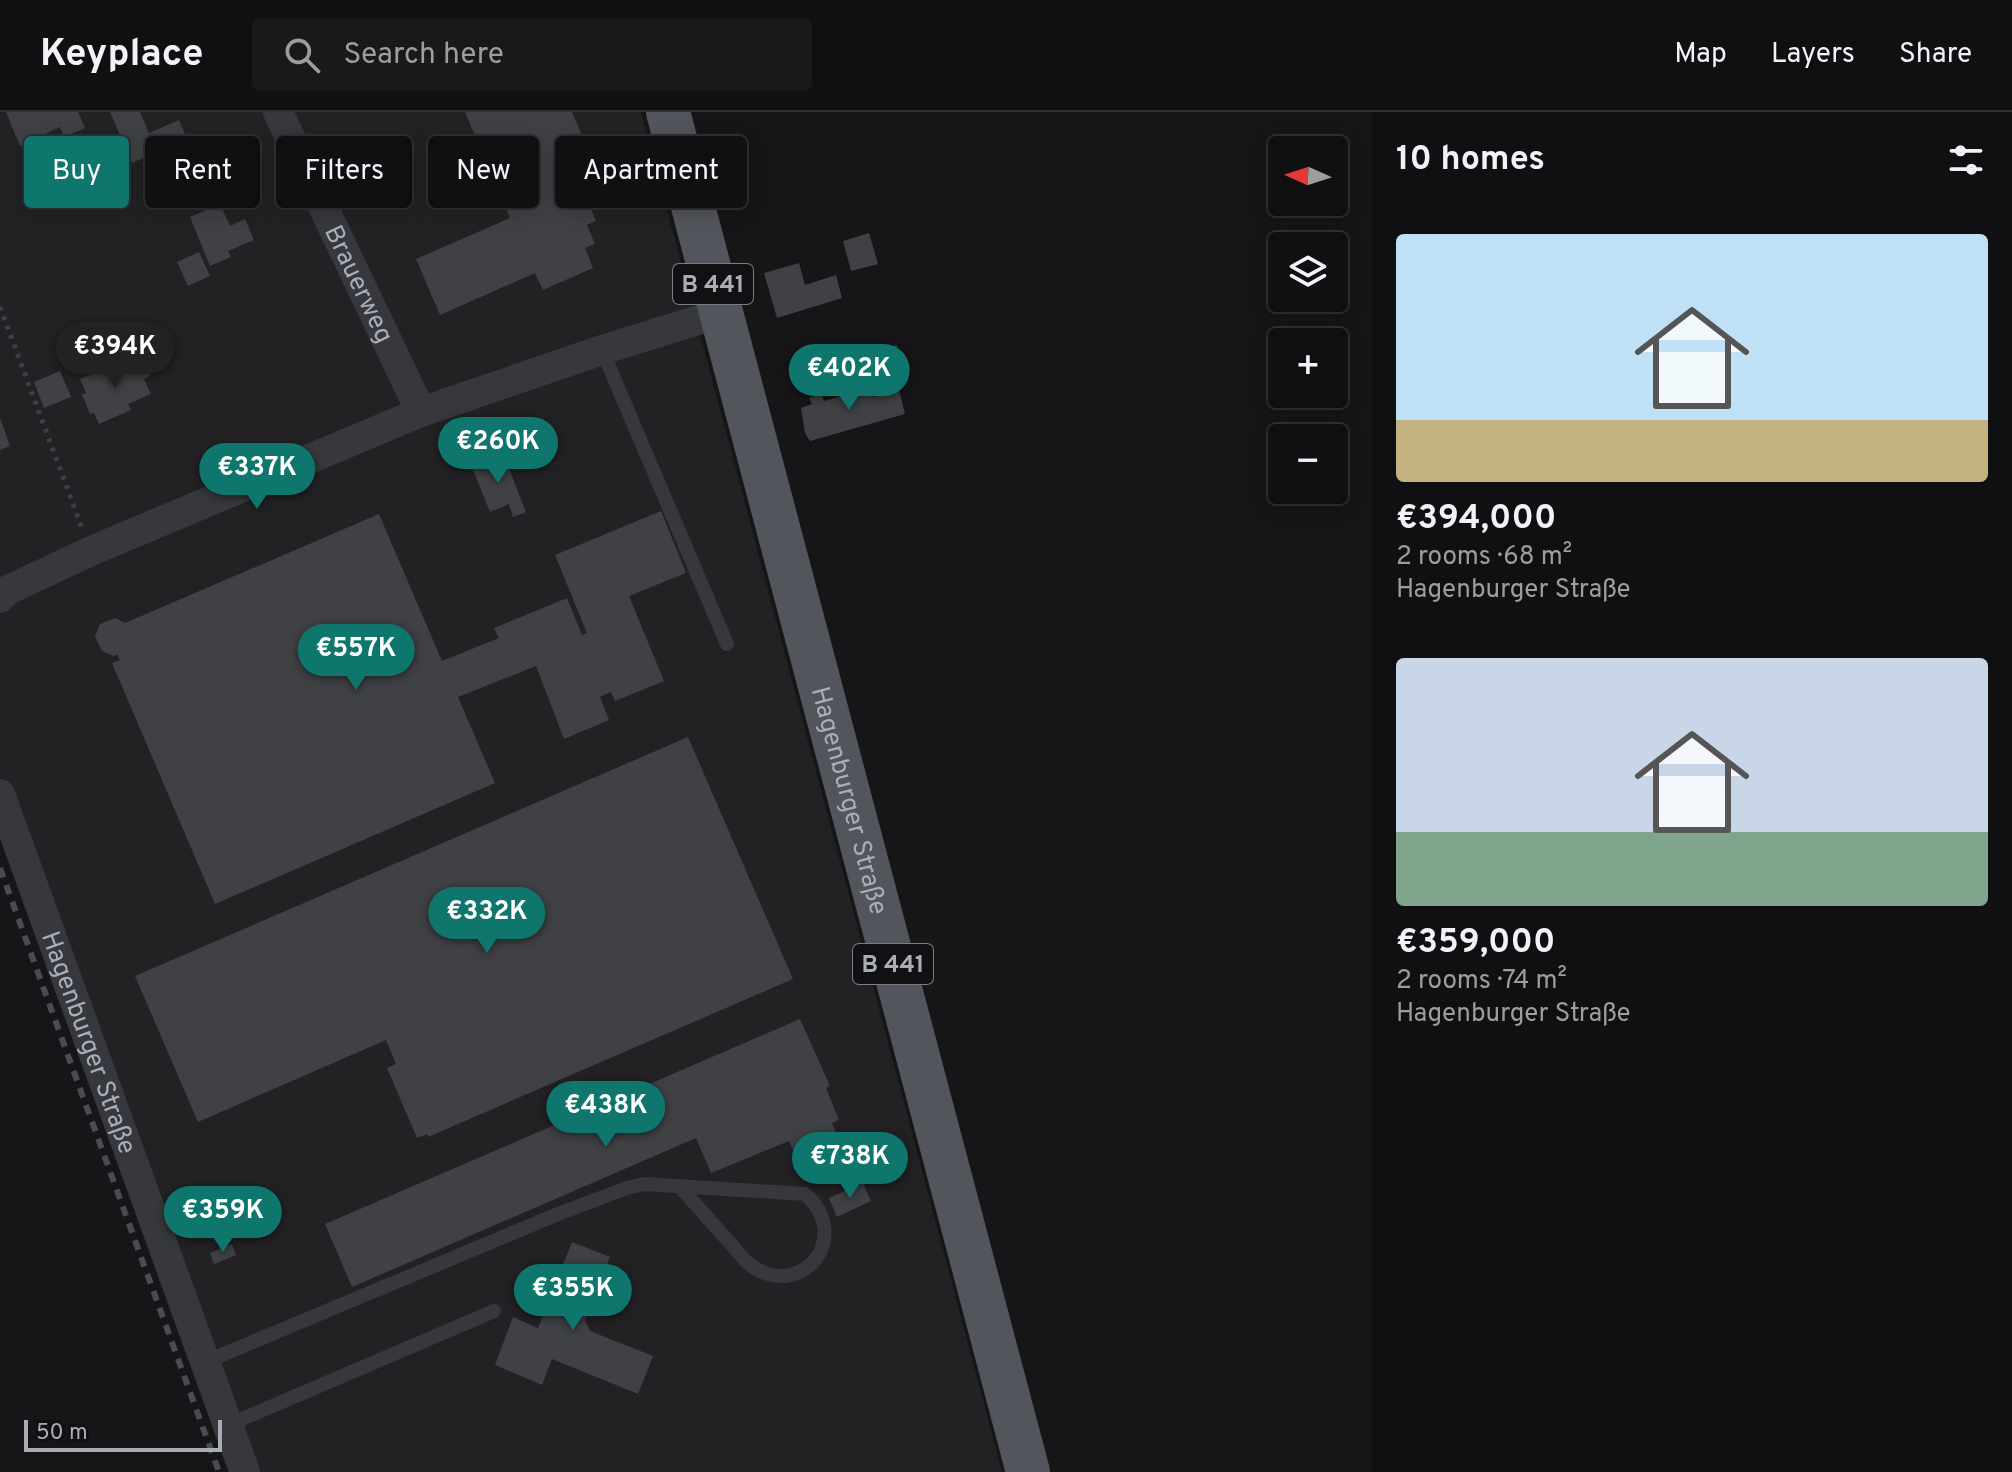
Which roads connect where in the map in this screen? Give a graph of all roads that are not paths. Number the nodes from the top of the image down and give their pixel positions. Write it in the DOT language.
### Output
graph roads {
  1 [pos="278,112"];
  2 [pos="668,112"];
  3 [pos="721,313"];
  4 [pos="602,350"];
  5 [pos="421,412"];
  6 [pos="0,598"];
  7 [pos="727,644"];
  8 [pos="0,794"];
  9 [pos="681,1188"];
  10 [pos="494,1311"];
  11 [pos="205,1362"];
  12 [pos="228,1425"];
  13 [pos="245,1472"];
  14 [pos="1028,1472"];
  1 -- 5 [label="street, Brauerweg"];
  2 -- 3 [label="main road, Hagenburger Straße / B 441"];
  3 -- 4 [label="street"];
  3 -- 14 [label="main road, Hagenburger Straße / B 441"];
  4 -- 5 [label="street"];
  4 -- 7 [label="lane"];
  5 -- 6 [label="street"];
  8 -- 11 [label="street, Hagenburger Straße"];
  9 -- 9 [label="lane"];
  9 -- 11 [label="lane"];
  10 -- 12 [label="lane"];
  11 -- 12 [label="street, Hagenburger Straße"];
  12 -- 13 [label="street, Hagenburger Straße"];
}
